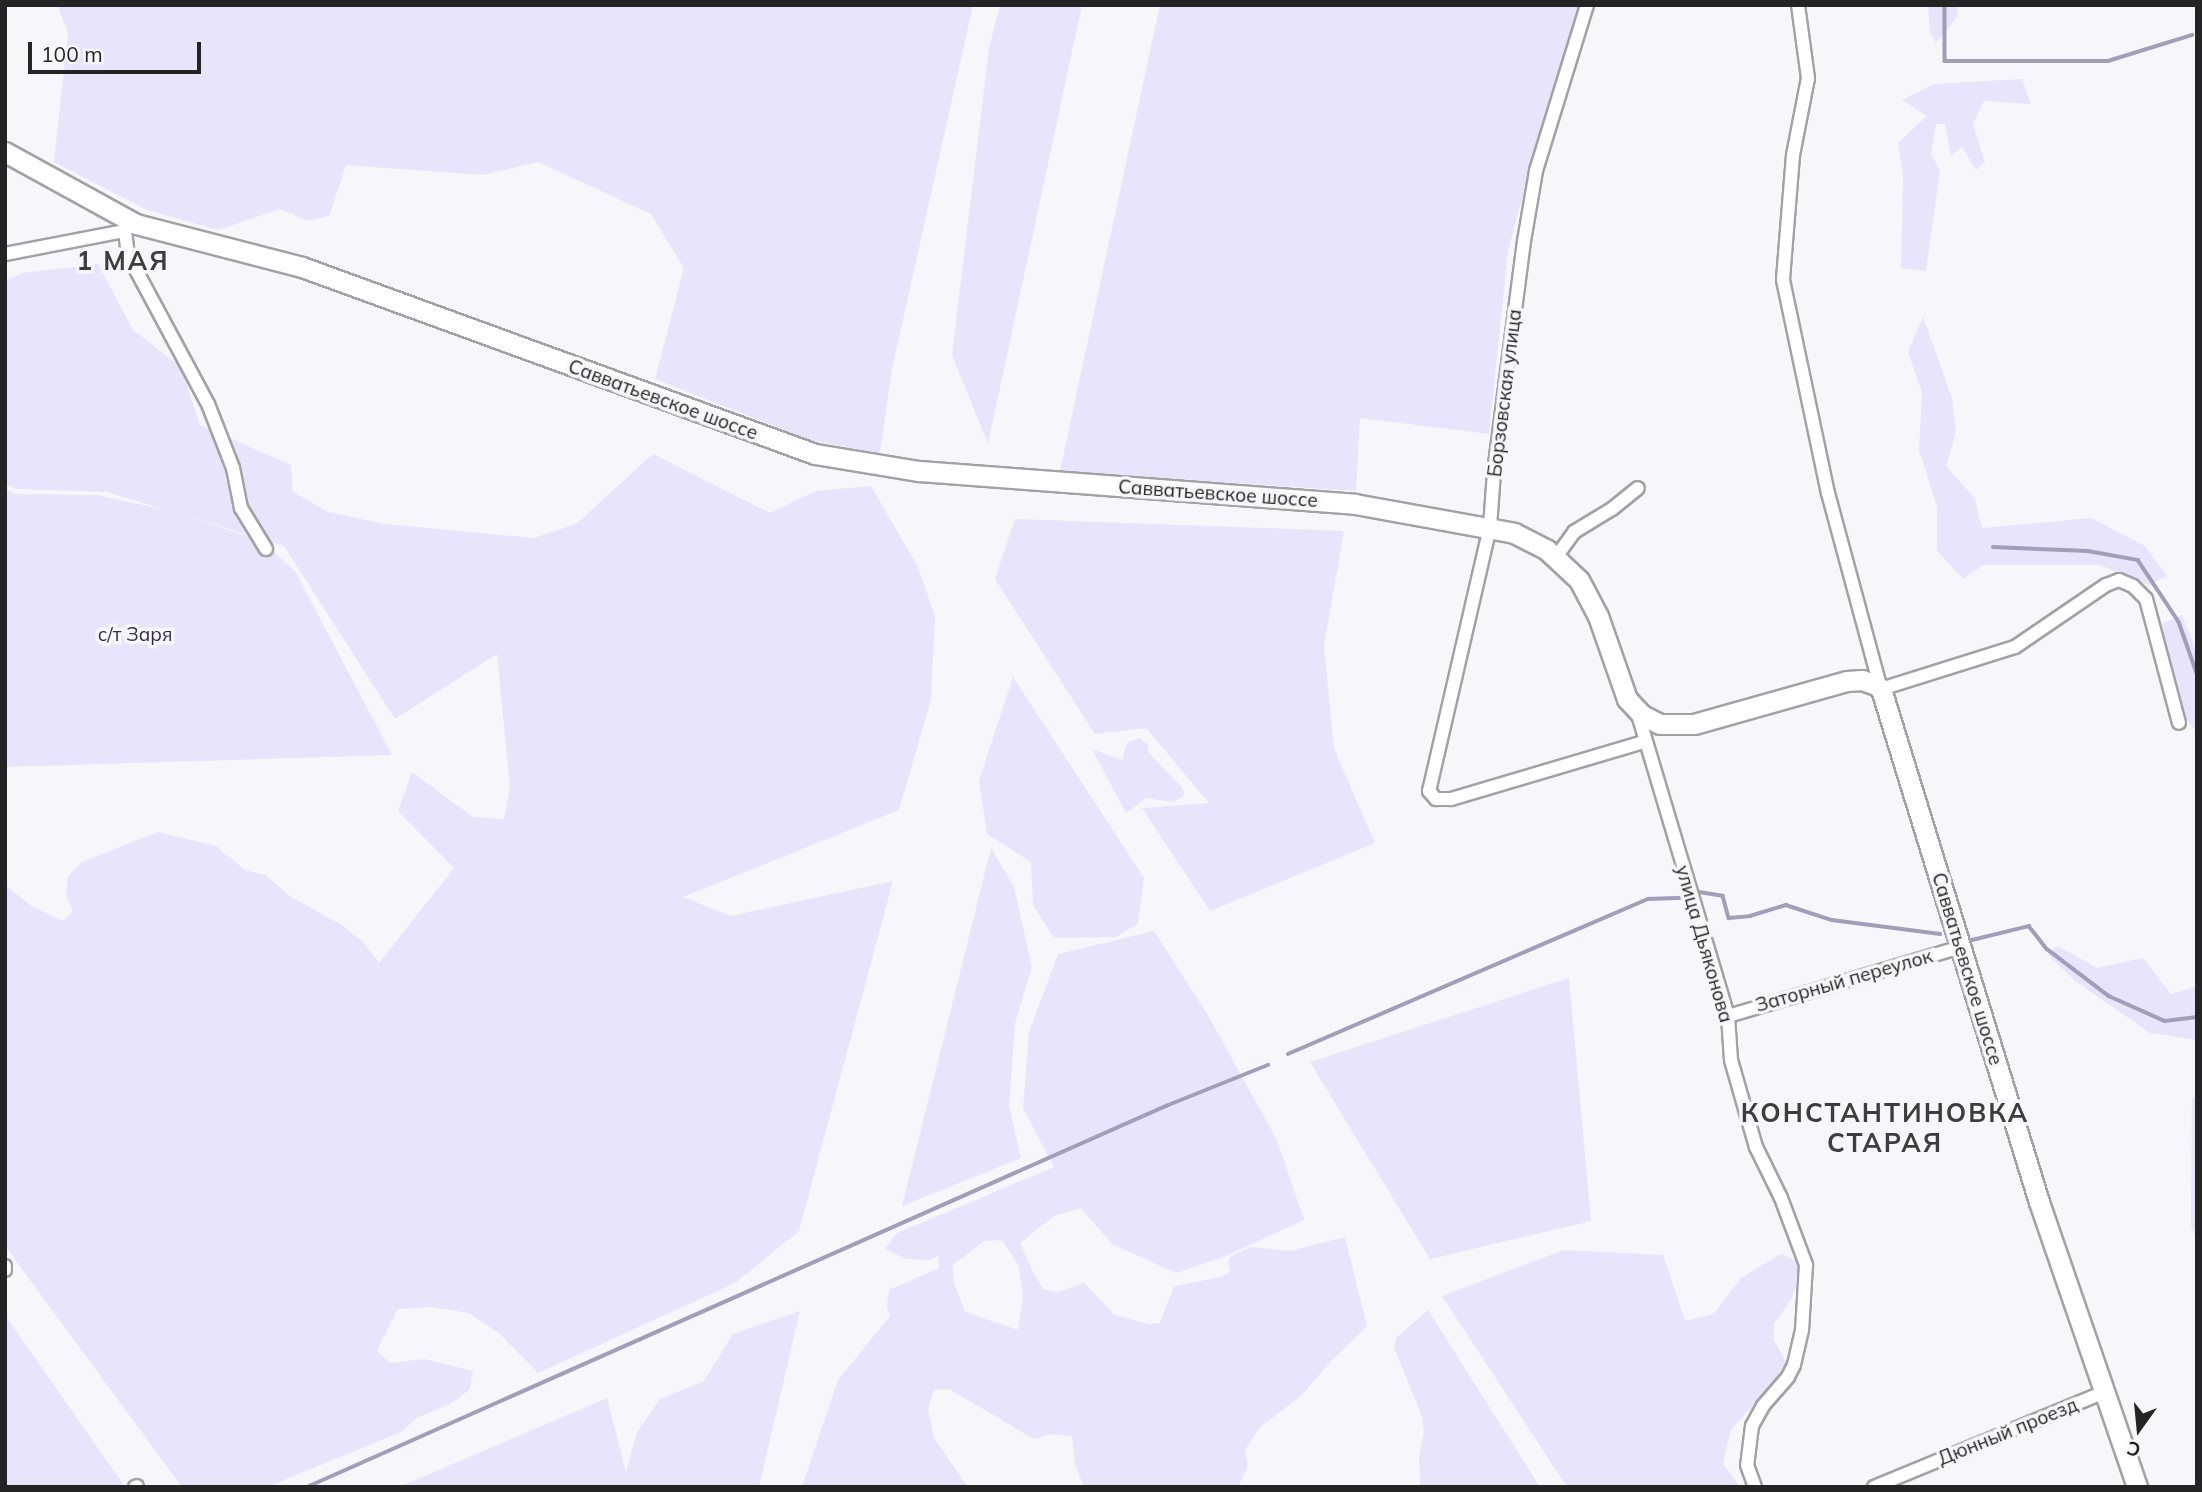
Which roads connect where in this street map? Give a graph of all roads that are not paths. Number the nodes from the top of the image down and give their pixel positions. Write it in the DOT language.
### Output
graph roads {
  1 [pos="1587,5"];
  2 [pos="1798,5"];
  3 [pos="5,152"];
  4 [pos="128,226"];
  5 [pos="5,254"];
  6 [pos="1638,488"];
  7 [pos="1490,527"];
  8 [pos="267,549"];
  9 [pos="1556,557"];
  10 [pos="1881,689"];
  11 [pos="1637,711"];
  12 [pos="2179,723"];
  13 [pos="1644,742"];
  14 [pos="1961,947"];
  15 [pos="1728,1016"];
  16 [pos="2102,1394"];
  17 [pos="1904,1480"];
  18 [pos="1755,1487"];
  19 [pos="1874,1487"];
  20 [pos="2137,1487"];
  1 -- 7 [label="street, Борзовская улица"];
  2 -- 10 [label="street"];
  3 -- 4 [label="main road, Савватьевское шоссе"];
  4 -- 5 [label="street"];
  4 -- 7 [label="main road, Савватьевское шоссе"];
  4 -- 8 [label="street"];
  6 -- 9 [label="street"];
  7 -- 9 [label="main road, улица Дьяконова"];
  7 -- 13 [label="street, Борзовская улица"];
  9 -- 11 [label="main road, улица Дьяконова"];
  10 -- 11 [label="main road"];
  10 -- 12 [label="street"];
  10 -- 14 [label="main road, Савватьевское шоссе"];
  11 -- 13 [label="street, улица Дьяконова"];
  13 -- 15 [label="street, улица Дьяконова"];
  14 -- 15 [label="street, Заторный переулок"];
  14 -- 16 [label="main road, Савватьевское шоссе"];
  15 -- 18 [label="street, улица Дьяконова"];
  16 -- 17 [label="street, Дюнный проезд"];
  16 -- 20 [label="main road, Савватьевское шоссе"];
  17 -- 19 [label="street, Дюнный проезд"];
}
